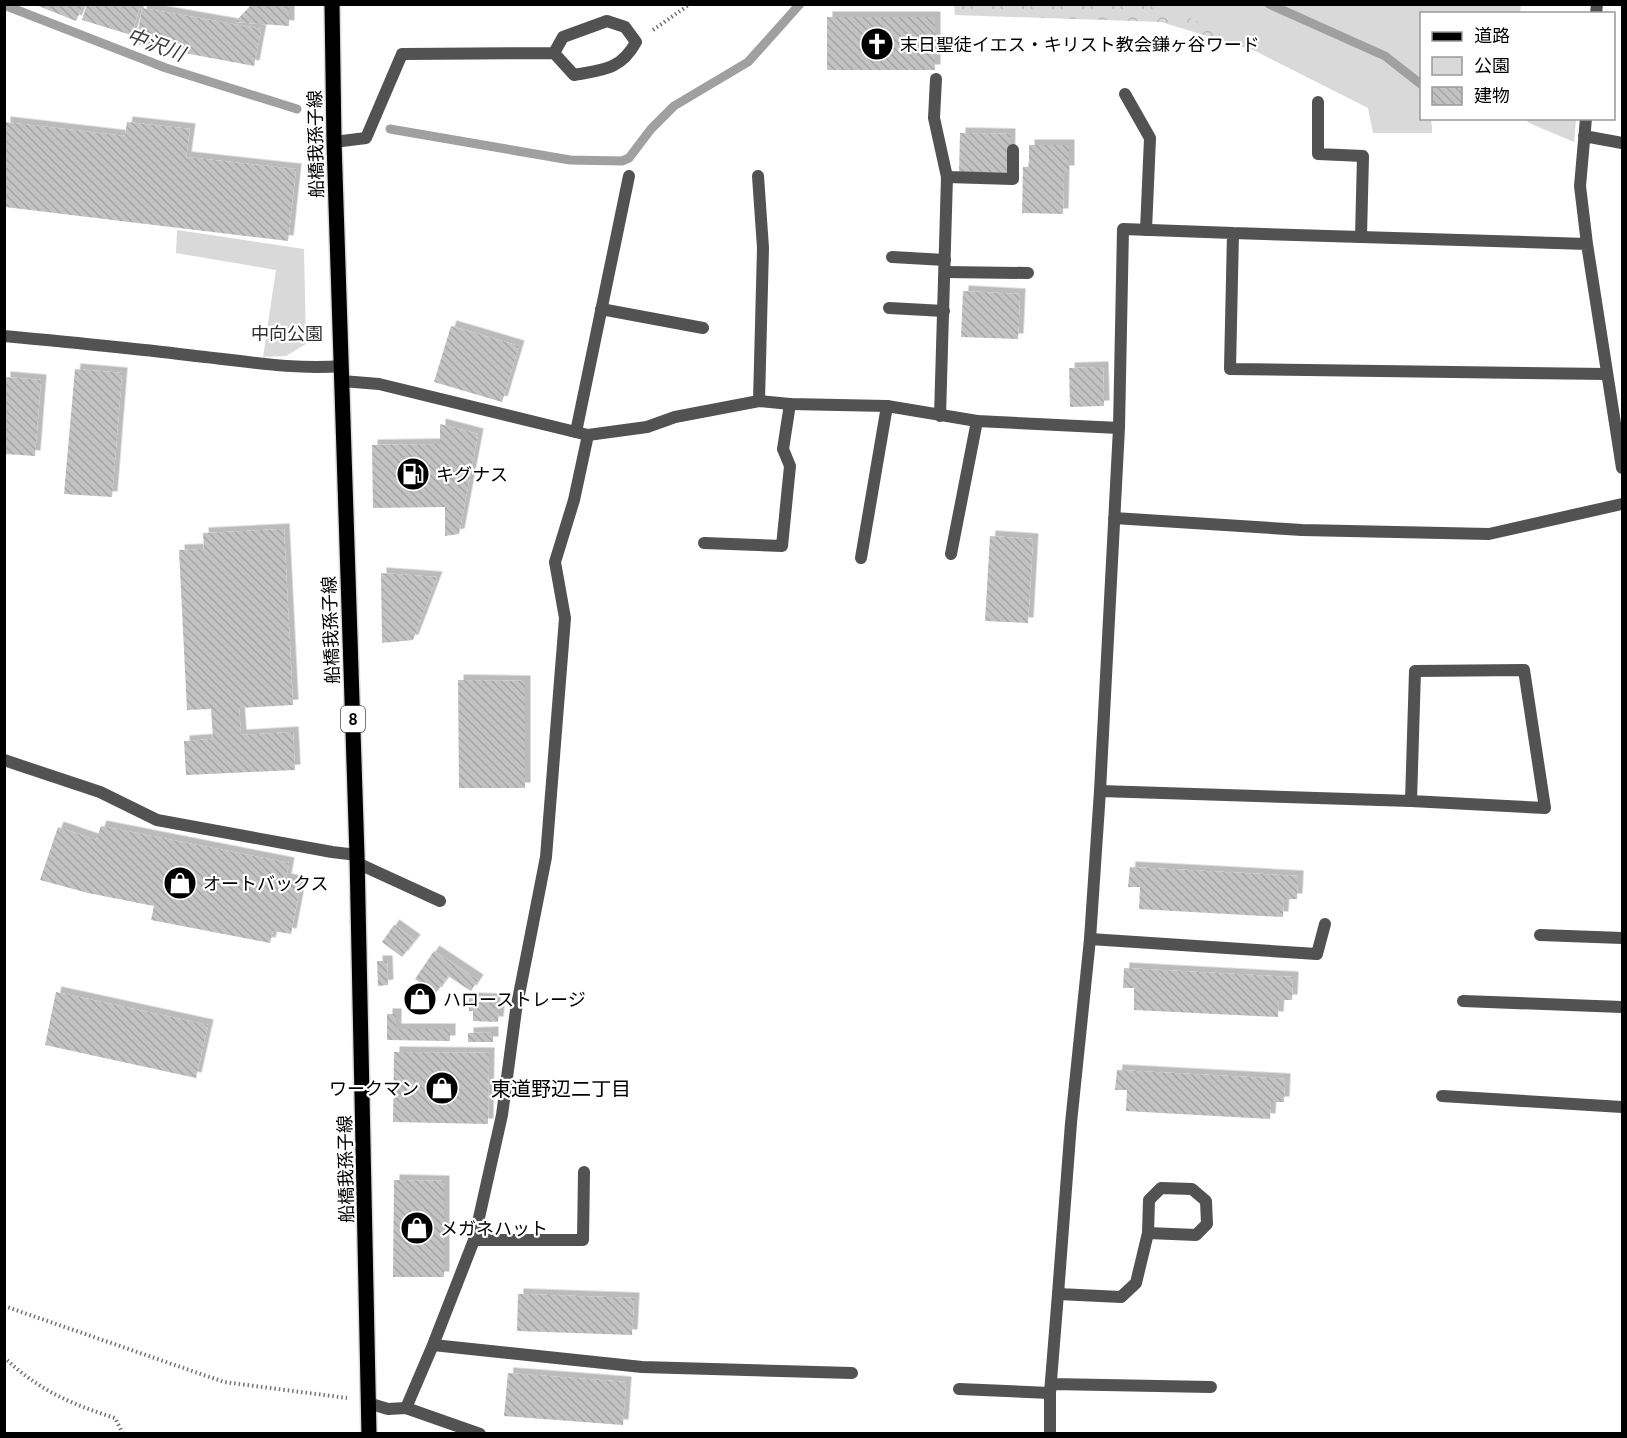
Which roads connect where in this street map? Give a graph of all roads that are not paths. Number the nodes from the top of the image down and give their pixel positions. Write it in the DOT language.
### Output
graph roads {
  1 [pos="332,4"];
  2 [pos="555,53"];
  3 [pos="936,80"];
  4 [pos="1125,94"];
  5 [pos="1318,102"];
  6 [pos="1586,120"];
  7 [pos="1584,136"];
  8 [pos="333,142"];
  9 [pos="1623,143"];
  10 [pos="1013,150"];
  11 [pos="629,176"];
  12 [pos="758,176"];
  13 [pos="947,177"];
  14 [pos="1146,230"];
  15 [pos="1233,233"];
  16 [pos="1361,237"];
  17 [pos="1587,244"];
  18 [pos="892,257"];
  19 [pos="945,266"];
  20 [pos="1028,273"];
  21 [pos="601,309"];
  22 [pos="889,309"];
  23 [pos="944,311"];
  24 [pos="703,328"];
  25 [pos="4,336"];
  26 [pos="342,374"];
  27 [pos="1607,374"];
  28 [pos="759,401"];
  29 [pos="790,404"];
  30 [pos="887,406"];
  31 [pos="940,416"];
  32 [pos="977,421"];
  33 [pos="1119,428"];
  34 [pos="582,433"];
  35 [pos="1623,468"];
  36 [pos="1623,504"];
  37 [pos="1114,518"];
  38 [pos="704,543"];
  39 [pos="951,554"];
  40 [pos="861,558"];
  41 [pos="4,760"];
  42 [pos="1100,791"];
  43 [pos="1411,801"];
  44 [pos="357,859"];
  45 [pos="440,901"];
  46 [pos="1325,924"];
  47 [pos="1540,935"];
  48 [pos="1623,938"];
  49 [pos="1090,939"];
  50 [pos="1463,1001"];
  51 [pos="1623,1007"];
  52 [pos="1442,1096"];
  53 [pos="1623,1107"];
  54 [pos="584,1172"];
  55 [pos="1148,1233"];
  56 [pos="474,1240"];
  57 [pos="1058,1294"];
  58 [pos="433,1346"];
  59 [pos="852,1373"];
  60 [pos="1051,1388"];
  61 [pos="1210,1388"];
  62 [pos="958,1389"];
  63 [pos="368,1403"];
  64 [pos="406,1408"];
  65 [pos="369,1434"];
  66 [pos="480,1434"];
  67 [pos="1050,1434"];
  1 -- 8 [label="main road, 船橋我孫子線 / 8"];
  2 -- 2 [label="street"];
  2 -- 8 [label="street"];
  3 -- 13 [label="street"];
  4 -- 14 [label="street"];
  5 -- 16 [label="street"];
  6 -- 7 [label="street"];
  7 -- 9 [label="street"];
  7 -- 17 [label="street"];
  8 -- 26 [label="main road, 船橋我孫子線 / 8"];
  10 -- 13 [label="street"];
  11 -- 21 [label="street"];
  12 -- 28 [label="street"];
  13 -- 19 [label="street"];
  14 -- 15 [label="street"];
  14 -- 33 [label="street"];
  15 -- 16 [label="street"];
  15 -- 27 [label="street"];
  16 -- 17 [label="street"];
  17 -- 27 [label="street"];
  18 -- 19 [label="street"];
  19 -- 20 [label="street"];
  19 -- 23 [label="street"];
  21 -- 24 [label="street"];
  21 -- 34 [label="street"];
  22 -- 23 [label="street"];
  23 -- 31 [label="street"];
  25 -- 26 [label="street"];
  26 -- 34 [label="street"];
  26 -- 44 [label="main road, 船橋我孫子線 / 8"];
  27 -- 35 [label="street"];
  28 -- 29 [label="street"];
  28 -- 34 [label="street"];
  29 -- 30 [label="street"];
  29 -- 38 [label="street"];
  30 -- 31 [label="street"];
  30 -- 40 [label="street"];
  31 -- 32 [label="street"];
  32 -- 33 [label="street"];
  32 -- 39 [label="street"];
  33 -- 37 [label="street"];
  34 -- 56 [label="street"];
  36 -- 37 [label="street"];
  37 -- 42 [label="street"];
  41 -- 44 [label="street"];
  42 -- 43 [label="street"];
  42 -- 49 [label="street"];
  43 -- 43 [label="street"];
  44 -- 45 [label="street"];
  44 -- 63 [label="main road, 船橋我孫子線 / 8"];
  46 -- 49 [label="street"];
  47 -- 48 [label="street"];
  49 -- 57 [label="street"];
  50 -- 51 [label="street"];
  52 -- 53 [label="street"];
  54 -- 56 [label="street"];
  55 -- 55 [label="street"];
  55 -- 57 [label="street"];
  56 -- 58 [label="street"];
  57 -- 60 [label="street"];
  58 -- 59 [label="street"];
  58 -- 64 [label="street"];
  60 -- 61 [label="street"];
  60 -- 62 [label="street"];
  60 -- 67 [label="street"];
  63 -- 64 [label="street"];
  63 -- 65 [label="main road, 船橋我孫子線 / 8"];
  64 -- 66 [label="street"];
}
